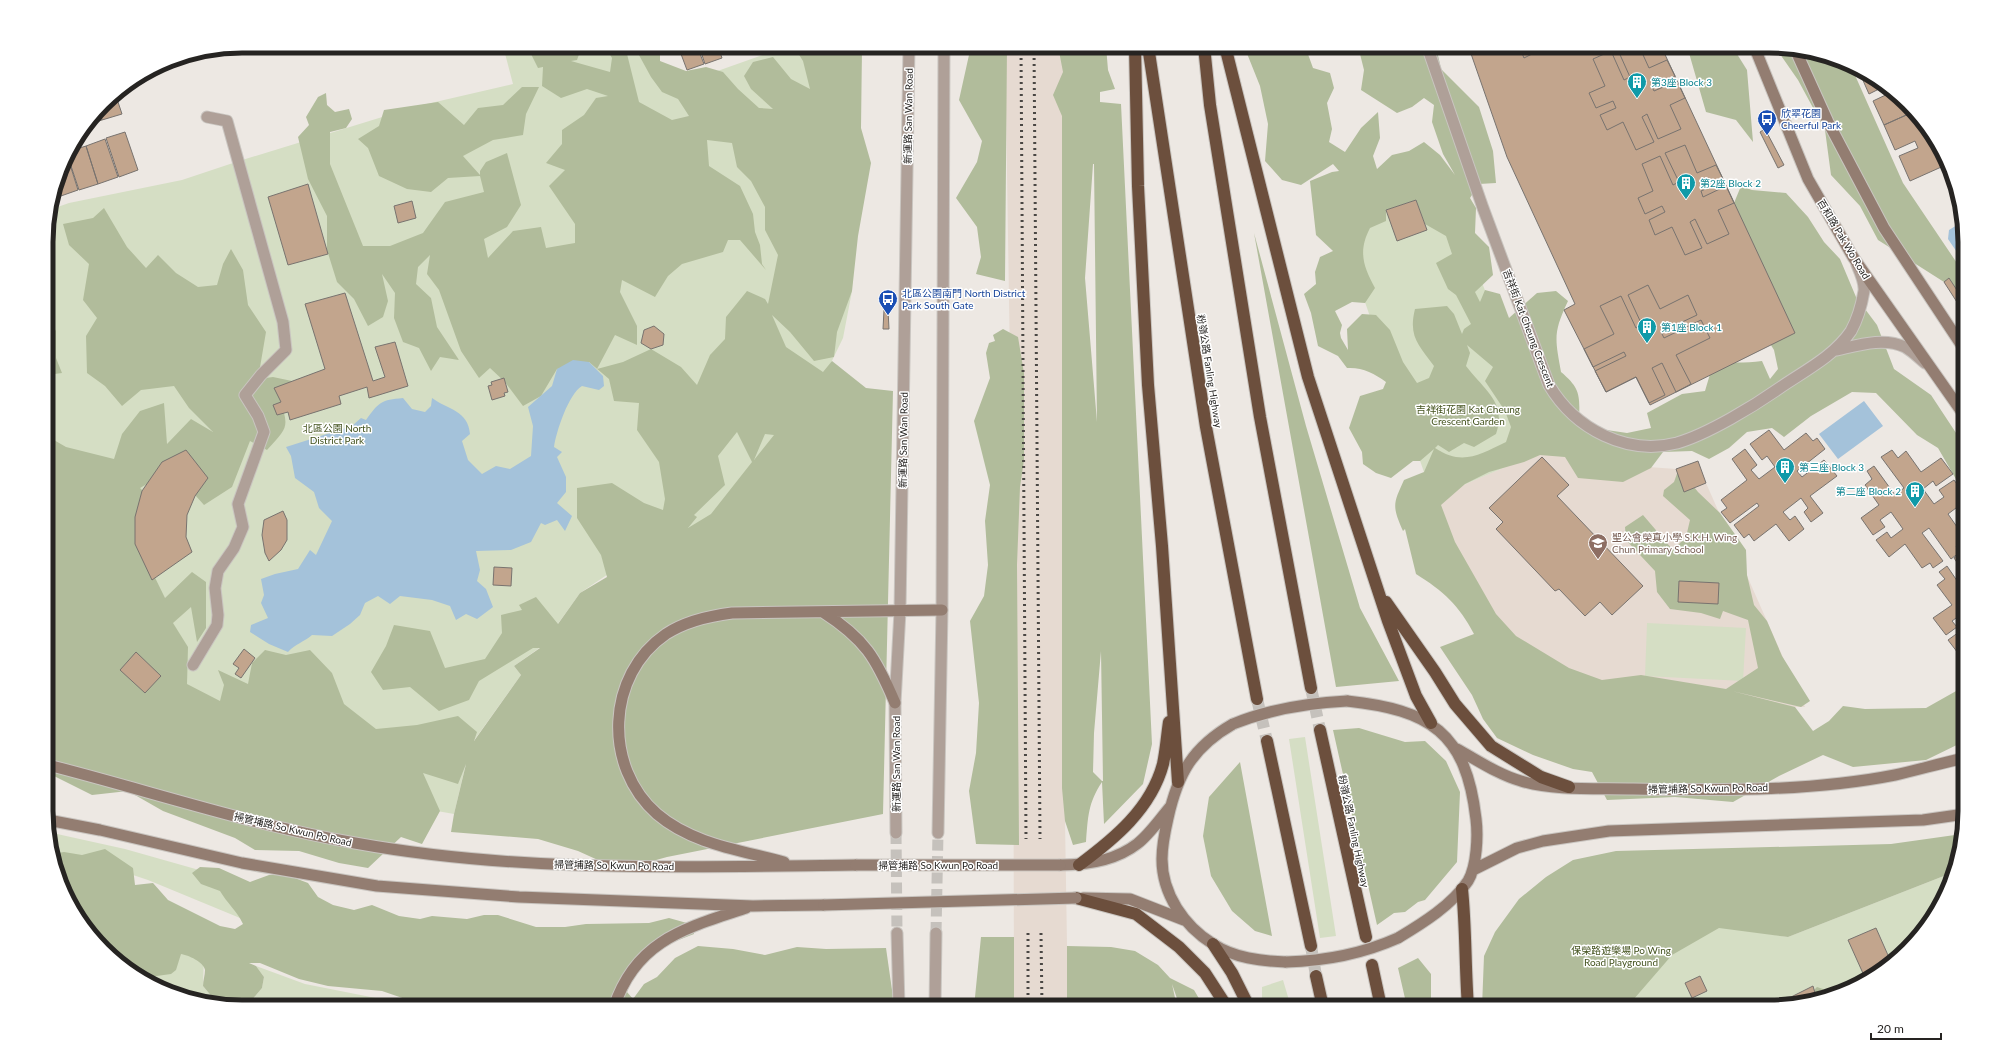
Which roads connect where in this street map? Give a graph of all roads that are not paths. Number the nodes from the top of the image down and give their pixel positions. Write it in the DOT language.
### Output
graph roads {
  1 [pos="909,53"];
  2 [pos="944,53"];
  3 [pos="1135,53"];
  4 [pos="1149,53"];
  5 [pos="1205,53"];
  6 [pos="1227,53"];
  7 [pos="1429,53"];
  8 [pos="1757,53"];
  9 [pos="1798,56"];
  10 [pos="207,117"];
  11 [pos="1853,257"];
  12 [pos="1958,340"];
  13 [pos="1837,350"];
  14 [pos="1928,365"];
  15 [pos="1958,407"];
  16 [pos="1378,591"];
  17 [pos="942,610"];
  18 [pos="900,611"];
  19 [pos="822,612"];
  20 [pos="193,665"];
  21 [pos="1311,688"];
  22 [pos="1257,699"];
  23 [pos="895,703"];
  24 [pos="1172,705"];
  25 [pos="1431,723"];
  26 [pos="1320,730"];
  27 [pos="1267,741"];
  28 [pos="1457,749"];
  29 [pos="1958,760"];
  30 [pos="53,766"];
  31 [pos="1178,782"];
  32 [pos="1569,787"];
  33 [pos="1171,807"];
  34 [pos="1958,815"];
  35 [pos="53,821"];
  36 [pos="896,833"];
  37 [pos="938,833"];
  38 [pos="1078,865"];
  39 [pos="800,866"];
  40 [pos="1473,870"];
  41 [pos="1462,889"];
  42 [pos="1076,898"];
  43 [pos="753,906"];
  44 [pos="1185,920"];
  45 [pos="897,933"];
  46 [pos="936,933"];
  47 [pos="1366,937"];
  48 [pos="1213,944"];
  49 [pos="1311,946"];
  50 [pos="1372,965"];
  51 [pos="1316,976"];
  52 [pos="617,1000"];
  53 [pos="899,1000"];
  54 [pos="935,1000"];
  55 [pos="1222,1000"];
  56 [pos="1246,1000"];
  57 [pos="1321,1000"];
  58 [pos="1380,1000"];
  59 [pos="1467,1000"];
  1 -- 18 [label="street, 新運路 San Wan Road"];
  2 -- 17 [label="street"];
  3 -- 24 [label="highway"];
  4 -- 22 [label="highway, 粉嶺公路 Fanling Highway"];
  5 -- 21 [label="highway"];
  6 -- 16 [label="highway"];
  7 -- 13 [label="street, 吉祥街 Kat Cheung Crescent"];
  8 -- 11 [label="main road, 百和路 Pak Wo Road"];
  9 -- 12 [label="main road"];
  10 -- 20 [label="street"];
  11 -- 13 [label="street, 吉祥街 Kat Cheung Crescent"];
  11 -- 14 [label="main road, 百和路 Pak Wo Road"];
  13 -- 14 [label="street, 吉祥街 Kat Cheung Crescent"];
  14 -- 15 [label="main road, 百和路 Pak Wo Road"];
  16 -- 25 [label="highway"];
  16 -- 32 [label="highway"];
  17 -- 18 [label="main road"];
  17 -- 37 [label="street"];
  18 -- 19 [label="main road"];
  18 -- 23 [label="street, 新運路 San Wan Road"];
  19 -- 23 [label="main road"];
  19 -- 39 [label="main road"];
  23 -- 36 [label="street, 新運路 San Wan Road"];
  24 -- 31 [label="highway"];
  24 -- 38 [label="highway"];
  25 -- 28 [label="main road"];
  25 -- 31 [label="main road, bridge"];
  26 -- 47 [label="highway, 粉嶺公路 Fanling Highway"];
  27 -- 49 [label="highway"];
  28 -- 32 [label="main road, 掃管埔路 So Kwun Po Road"];
  28 -- 40 [label="main road"];
  29 -- 32 [label="main road, 掃管埔路 So Kwun Po Road"];
  30 -- 39 [label="main road, 掃管埔路 So Kwun Po Road"];
  31 -- 33 [label="main road"];
  33 -- 38 [label="main road, 掃管埔路 So Kwun Po Road"];
  33 -- 44 [label="main road"];
  34 -- 40 [label="main road"];
  35 -- 43 [label="main road"];
  38 -- 39 [label="main road, 掃管埔路 So Kwun Po Road, bridge"];
  40 -- 41 [label="main road"];
  41 -- 48 [label="main road, bridge"];
  41 -- 59 [label="highway"];
  42 -- 43 [label="main road, bridge"];
  42 -- 44 [label="main road"];
  42 -- 55 [label="highway"];
  43 -- 52 [label="main road"];
  44 -- 48 [label="main road"];
  45 -- 53 [label="street"];
  46 -- 54 [label="street"];
  48 -- 56 [label="highway"];
  50 -- 58 [label="highway"];
  51 -- 57 [label="highway"];
}
